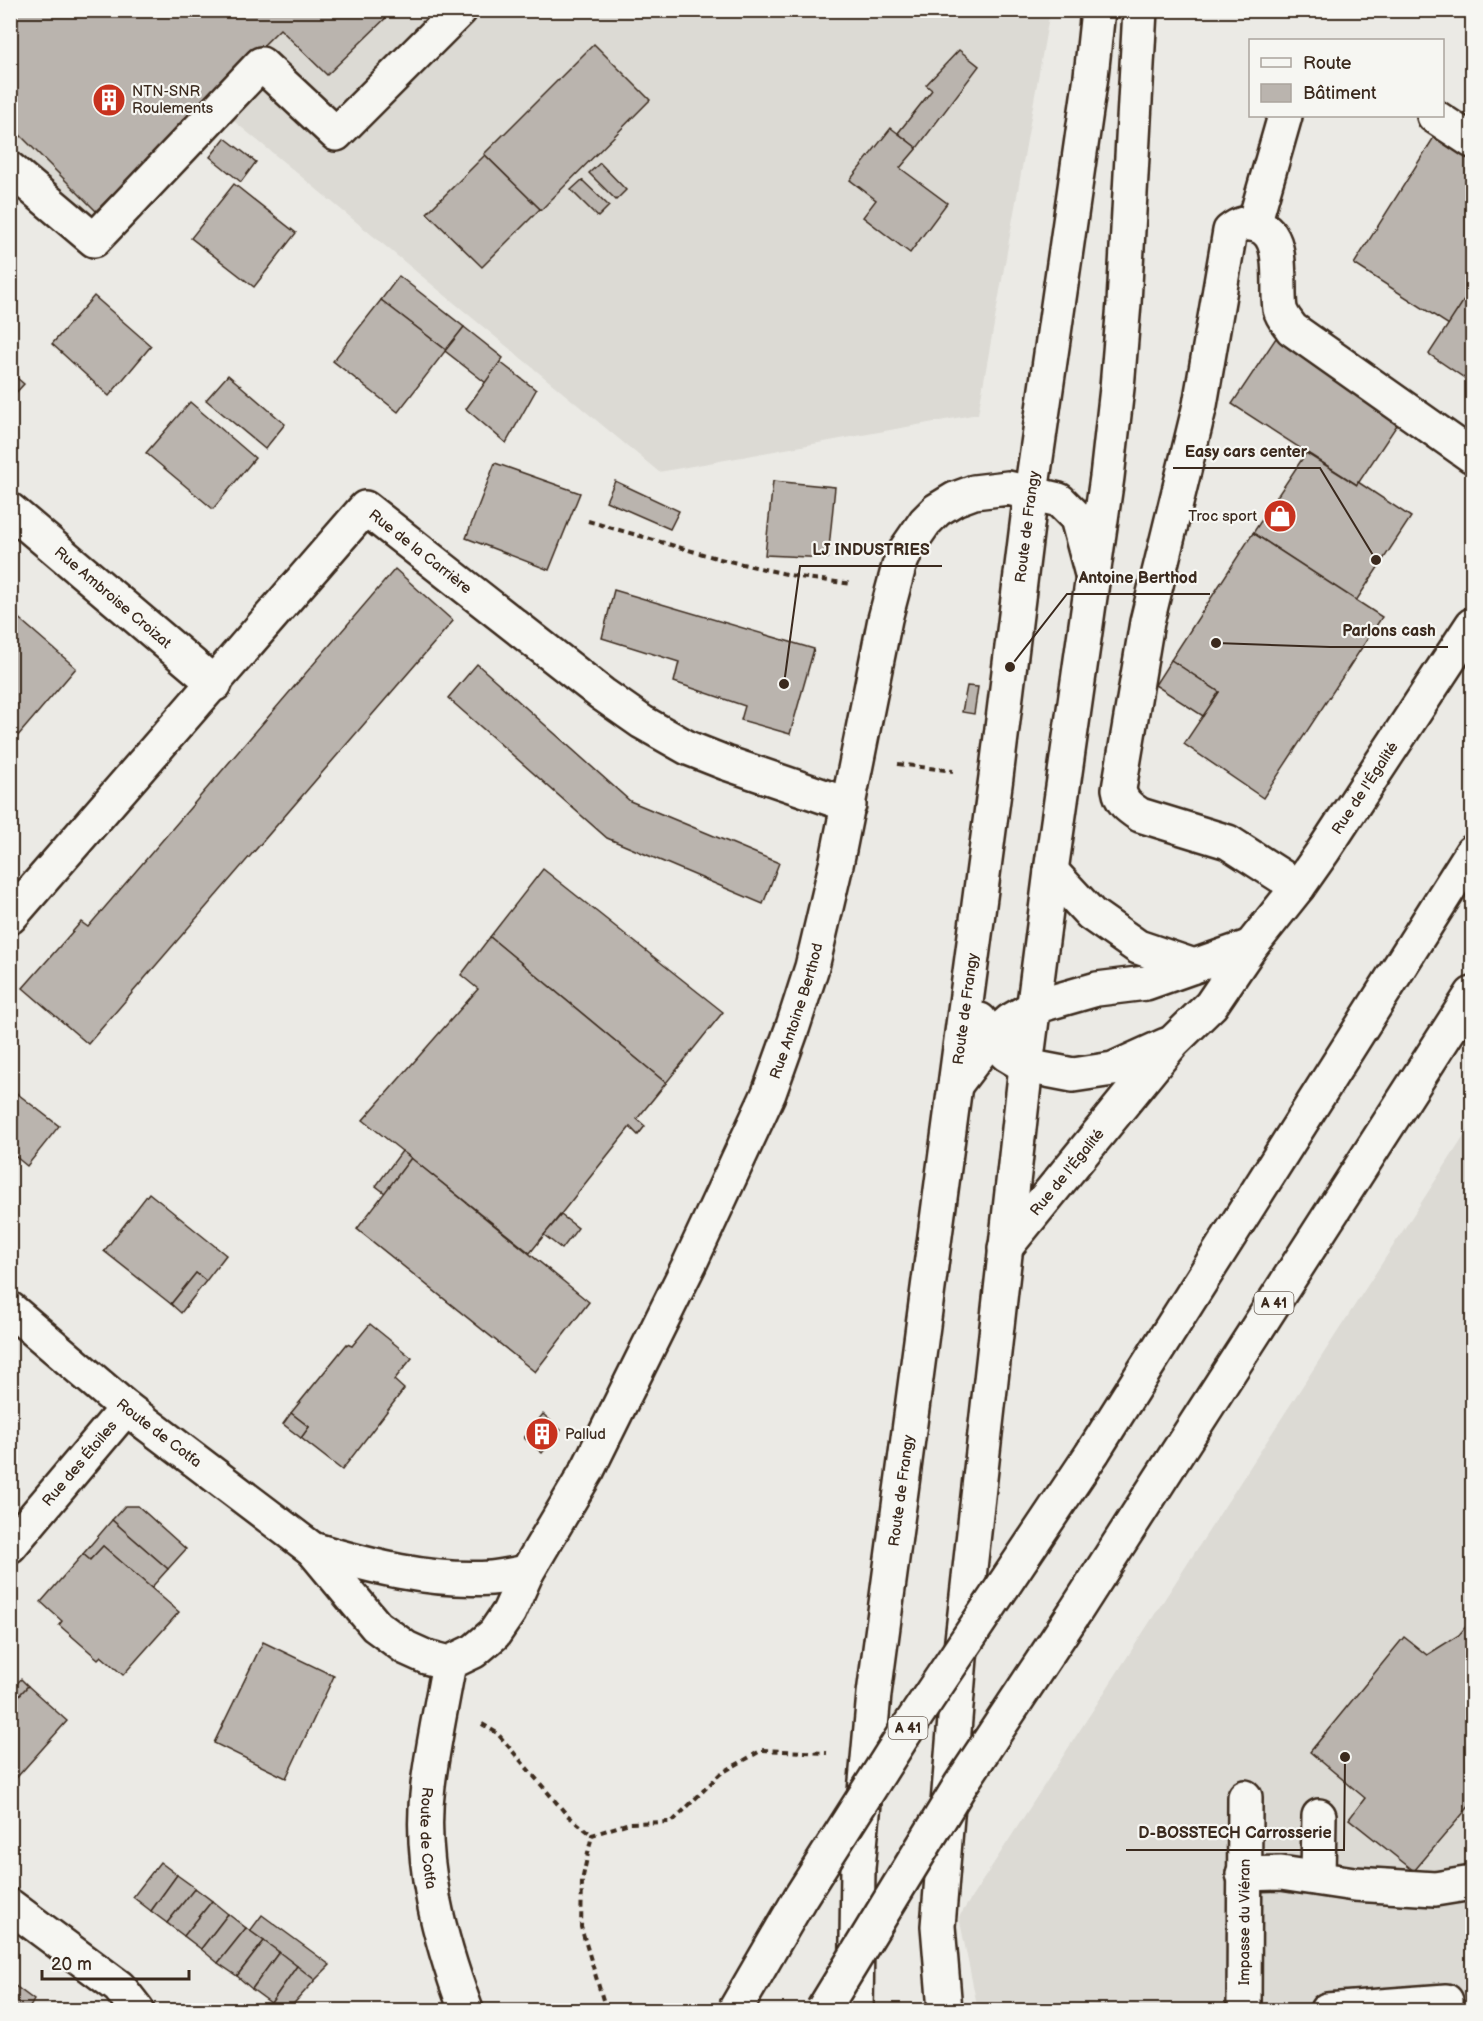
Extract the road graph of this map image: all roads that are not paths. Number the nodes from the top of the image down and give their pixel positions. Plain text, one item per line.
1 (460, 10) edge
2 (1098, 10) edge
3 (1140, 10) edge
4 (1285, 117) edge
5 (1436, 117) edge
6 (1473, 141) edge
7 (10, 169) edge
8 (1254, 225) junction
9 (1473, 456) edge
10 (1031, 493) junction
11 (10, 510) edge
12 (1093, 580) junction
13 (1473, 625) edge
14 (215, 684) junction
15 (849, 805) junction
16 (1473, 852) edge
17 (1051, 871) junction
18 (1298, 887) junction
19 (10, 917) edge
20 (1251, 946) junction
21 (1194, 966) junction
22 (1473, 994) edge
23 (965, 996) junction
24 (1034, 1007) junction
25 (991, 1038) junction
26 (1173, 1042) junction
27 (1026, 1066) junction
28 (956, 1084) junction
29 (1005, 1248) junction
30 (10, 1309) edge
31 (126, 1408) junction
32 (10, 1546) edge
33 (312, 1549) junction
34 (527, 1572) junction
35 (449, 1663) junction
36 (1245, 1797) dead end
37 (1319, 1816) dead end
38 (1243, 1874) junction
39 (1318, 1878) junction
40 (1473, 1883) edge
41 (10, 1906) edge
42 (1446, 2001) dead end
43 (137, 2010) edge
44 (466, 2010) edge
45 (735, 2010) edge
46 (823, 2010) edge
47 (856, 2010) edge
48 (945, 2010) edge
49 (1244, 2010) edge
50 (1328, 2010) edge

1 - 7 main road
2 - 10 main road, Route de Frangy
3 - 12 main road
4 - 8 main road
5 - 6 main road
8 - 9 main road
8 - 18 main road
10 - 12 main road
10 - 15 main road, Rue Antoine Berthod
10 - 23 main road, Route de Frangy
11 - 14 main road, Rue Ambroise Croizat
12 - 17 main road
13 - 18 main road, Rue de l'Égalité
14 - 15 main road, Rue de la Carrière
14 - 19 main road, Rue de la Carrière
15 - 34 main road, Rue Antoine Berthod
16 - 45 main road, A 41, bridge
17 - 21 main road
17 - 24 main road
18 - 20 main road, Rue de l'Égalité
20 - 21 main road
20 - 26 main road, Rue de l'Égalité
21 - 24 main road
22 - 46 main road, A 41, bridge
23 - 25 main road, Rue de l'Égalité
23 - 28 main road, Route de Frangy
24 - 25 main road
24 - 27 main road
25 - 27 main road, Rue de l'Égalité
25 - 28 main road
26 - 27 main road, Rue de l'Égalité
26 - 29 main road, Rue de l'Égalité
27 - 29 main road
28 - 47 main road, Route de Frangy
29 - 48 main road
30 - 31 main road, Route de Cotfa
31 - 32 main road, Rue des Étoiles
31 - 33 main road, Route de Cotfa
33 - 34 main road, Route de Cotfa
33 - 35 main road, Route de Cotfa
34 - 35 main road
35 - 44 main road, Route de Cotfa
36 - 38 main road, Impasse du Viéran
37 - 39 main road
38 - 39 main road
38 - 49 main road, Impasse du Viéran
39 - 40 main road
41 - 43 main road
42 - 50 main road

